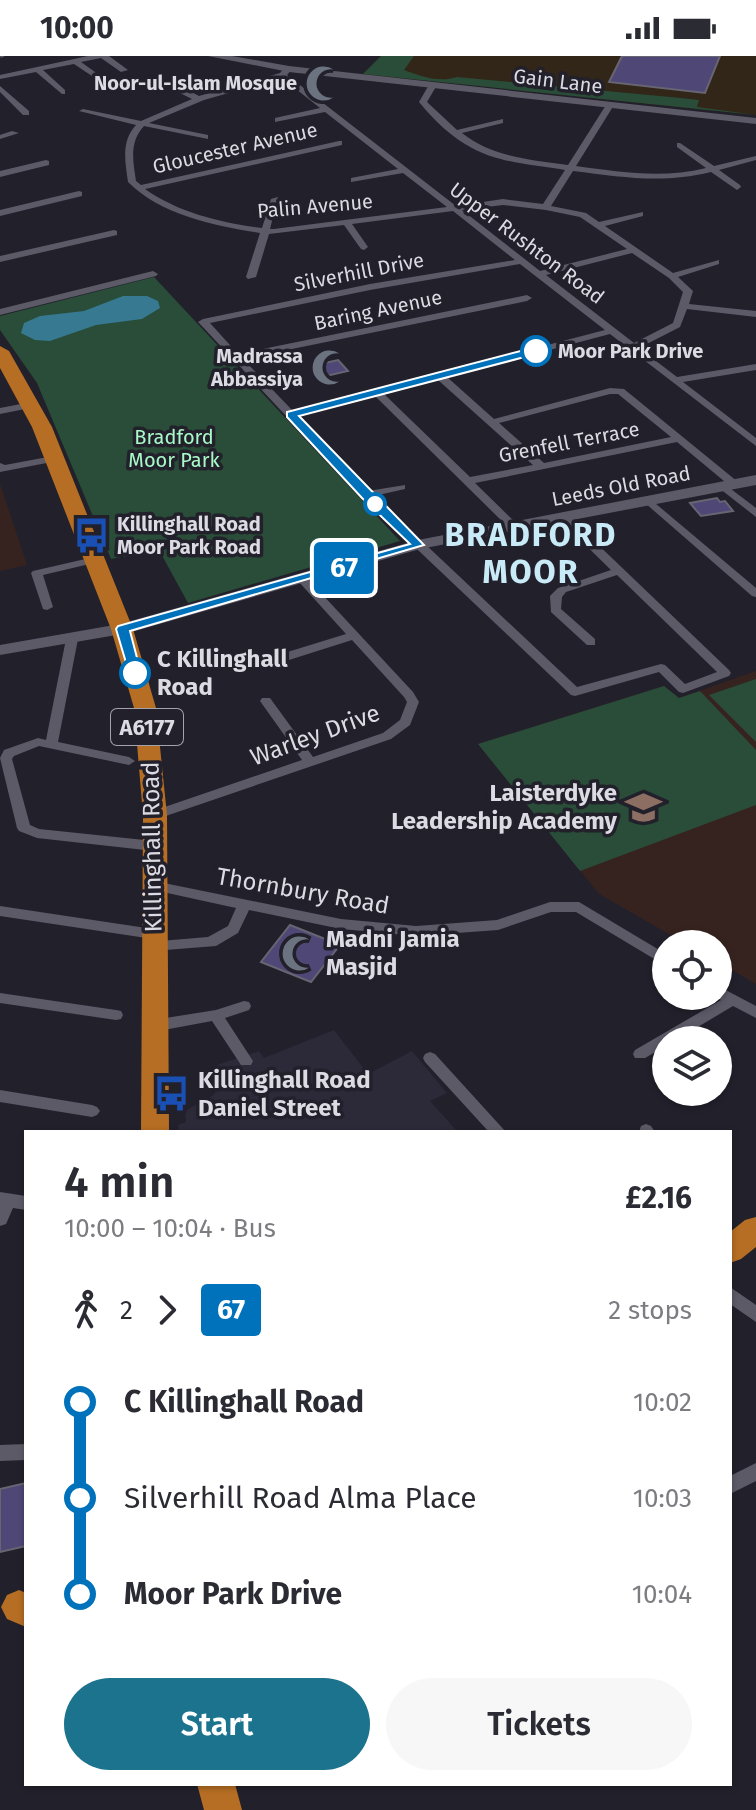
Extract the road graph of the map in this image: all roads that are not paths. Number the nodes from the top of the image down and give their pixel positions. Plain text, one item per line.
1 (102, 56) edge
2 (213, 56) edge
3 (75, 61) junction
4 (37, 69) junction
5 (124, 70) dead end
6 (286, 72) junction
7 (92, 74) dead end
8 (0, 77) edge
9 (433, 85) junction
10 (175, 87) dead end
11 (0, 88) edge
12 (62, 92) dead end
13 (199, 99) junction
14 (610, 105) junction
15 (326, 109) junction
16 (83, 111) dead end
17 (26, 113) dead end
18 (278, 120) dead end
19 (500, 121) dead end
20 (756, 121) edge
21 (143, 123) junction
22 (457, 132) junction
23 (15, 133) dead end
24 (0, 137) edge
25 (205, 137) dead end
26 (339, 143) dead end
27 (680, 145) dead end
28 (756, 158) edge
29 (46, 163) dead end
30 (572, 166) junction
31 (714, 168) junction
32 (403, 170) junction
33 (0, 174) edge
34 (354, 180) dead end
35 (737, 187) dead end
36 (138, 188) junction
37 (79, 194) dead end
38 (275, 199) dead end
39 (546, 207) junction
40 (456, 209) junction
41 (0, 213) edge
42 (640, 214) dead end
43 (347, 223) junction
44 (599, 225) junction
45 (263, 231) junction
46 (114, 233) dead end
47 (364, 247) dead end
48 (633, 250) junction
49 (0, 259) edge
50 (523, 261) junction
51 (716, 262) dead end
52 (153, 274) dead end
53 (360, 274) dead end
54 (539, 274) junction
55 (672, 276) junction
56 (251, 277) dead end
57 (370, 287) junction
58 (527, 298) dead end
59 (685, 306) junction
60 (0, 312) edge
61 (756, 314) edge
62 (612, 331) junction
63 (633, 347) junction
64 (0, 351) edge
65 (236, 357) junction
66 (756, 367) edge
67 (440, 376) junction
68 (674, 380) junction
69 (378, 393) junction
70 (31, 405) junction
71 (0, 411) edge
72 (291, 415) junction
73 (493, 422) junction
74 (678, 439) junction
75 (756, 443) edge
76 (53, 459) junction
77 (0, 466) edge
78 (541, 466) junction
79 (756, 480) edge
80 (468, 481) junction
81 (728, 485) junction
82 (401, 487) dead end
83 (366, 495) junction
84 (649, 501) junction
85 (756, 514) edge
86 (563, 517) junction
87 (514, 527) junction
88 (418, 545) junction
89 (94, 560) junction
90 (619, 571) junction
91 (303, 580) junction
92 (756, 594) edge
93 (47, 607) dead end
94 (122, 629) junction
95 (355, 635) junction
96 (72, 639) junction
97 (591, 642) dead end
98 (0, 650) edge
99 (285, 657) dead end
100 (266, 701) dead end
101 (51, 746) junction
102 (129, 761) dead end
103 (310, 762) junction
104 (155, 815) junction
105 (154, 846) junction
106 (154, 886) junction
107 (245, 903) junction
108 (0, 911) edge
109 (153, 940) junction
110 (652, 952) edge
111 (0, 998) edge
112 (732, 1000) edge
113 (244, 1006) dead end
114 (715, 1010) edge
115 (756, 1013) edge
116 (116, 1015) dead end
117 (216, 1015) junction
118 (153, 1026) junction
119 (640, 1054) dead end
120 (430, 1058) dead end
121 (246, 1061) dead end
122 (0, 1096) edge
123 (92, 1111) dead end
124 (155, 1130) edge
125 (496, 1130) edge
126 (4, 1199) edge
127 (24, 1203) edge
128 (0, 1219) edge
129 (732, 1296) edge
130 (756, 1315) edge
131 (24, 1452) edge
132 (0, 1453) edge
133 (756, 1471) edge
134 (732, 1485) edge
135 (217, 1786) edge
136 (223, 1810) edge

1 - 3 street
1 - 5 street
2 - 6 street, Gain Lane
3 - 4 street
3 - 7 street
4 - 8 street
4 - 12 street
6 - 9 street, Gain Lane
6 - 13 street
6 - 15 street, Upper Rushton Road
9 - 14 street, Gain Lane
9 - 22 street
10 - 13 street
11 - 17 street
13 - 21 street
14 - 20 street, Gain Lane
14 - 30 street
15 - 18 street
15 - 32 street, Upper Rushton Road
16 - 21 street
19 - 22 street
21 - 25 street
21 - 36 street
22 - 30 street
23 - 24 street
26 - 36 street, Gloucester Avenue
27 - 31 street
28 - 31 street
29 - 33 street
30 - 31 street
30 - 39 street
31 - 35 street
32 - 34 street
32 - 40 street, Upper Rushton Road
36 - 45 street, Palin Avenue
37 - 41 street
38 - 45 street
39 - 40 street, Palin Avenue
39 - 44 street, Palin Avenue
40 - 43 street, Palin Avenue
40 - 50 street, Upper Rushton Road
42 - 44 street
43 - 45 street, Palin Avenue
43 - 47 street
44 - 48 street, Palin Avenue
45 - 56 street
46 - 49 street
48 - 54 street
48 - 55 street, Palin Avenue
50 - 54 street, Upper Rushton Road
50 - 57 street, Silverhill Drive
51 - 55 street
52 - 60 street
53 - 57 street
54 - 62 street, Upper Rushton Road
55 - 59 street
57 - 65 street, Silverhill Drive
58 - 65 street, Baring Avenue
59 - 61 street
59 - 63 street
62 - 63 street, Upper Rushton Road
62 - 67 street
63 - 68 street, Upper Rushton Road
64 - 70 highway, Killinghall Road / A6177
65 - 72 street
66 - 68 street
67 - 69 street
67 - 73 street
68 - 75 street, Upper Rushton Road
69 - 72 street
69 - 80 street
70 - 71 street
70 - 76 highway, Killinghall Road / A6177
72 - 83 street
73 - 74 street
73 - 78 street
74 - 78 street, Grenfell Terrace
74 - 81 street
76 - 77 street
76 - 89 highway, Killinghall Road / A6177
78 - 80 street, Grenfell Terrace
79 - 81 street, Leeds Old Road
80 - 87 street
81 - 84 street, Leeds Old Road
81 - 85 street
82 - 83 street
83 - 88 street
84 - 86 street, Leeds Old Road
84 - 92 street
86 - 87 street, Leeds Old Road
86 - 90 street
87 - 88 street, Leeds Old Road
88 - 90 street
88 - 91 street, Leeds Old Road
89 - 93 street
89 - 94 highway, Killinghall Road / A6177
90 - 97 street
91 - 94 street, Leeds Old Road
91 - 95 street, Warley Drive
94 - 96 street, Leeds Old Road
94 - 104 highway, Killinghall Road / A6177
95 - 99 street
95 - 103 street, Warley Drive
96 - 98 street, Leeds Old Road
96 - 101 street
100 - 103 street
101 - 102 street
101 - 105 street
103 - 104 street, Warley Drive
104 - 105 highway, Killinghall Road / A6177
105 - 106 highway, Killinghall Road / A6177
106 - 107 street, Thornbury Road
106 - 109 highway, Killinghall Road / A6177
107 - 109 street
107 - 110 street, Thornbury Road
108 - 109 street
109 - 118 highway, Killinghall Road / A6177
111 - 116 street
112 - 115 street
113 - 117 street
114 - 119 street
117 - 118 street
117 - 121 street
118 - 124 highway, Killinghall Road / A6177
120 - 125 street
122 - 123 street
126 - 127 street
126 - 128 street
129 - 130 street
131 - 132 street
133 - 134 street
135 - 136 highway

